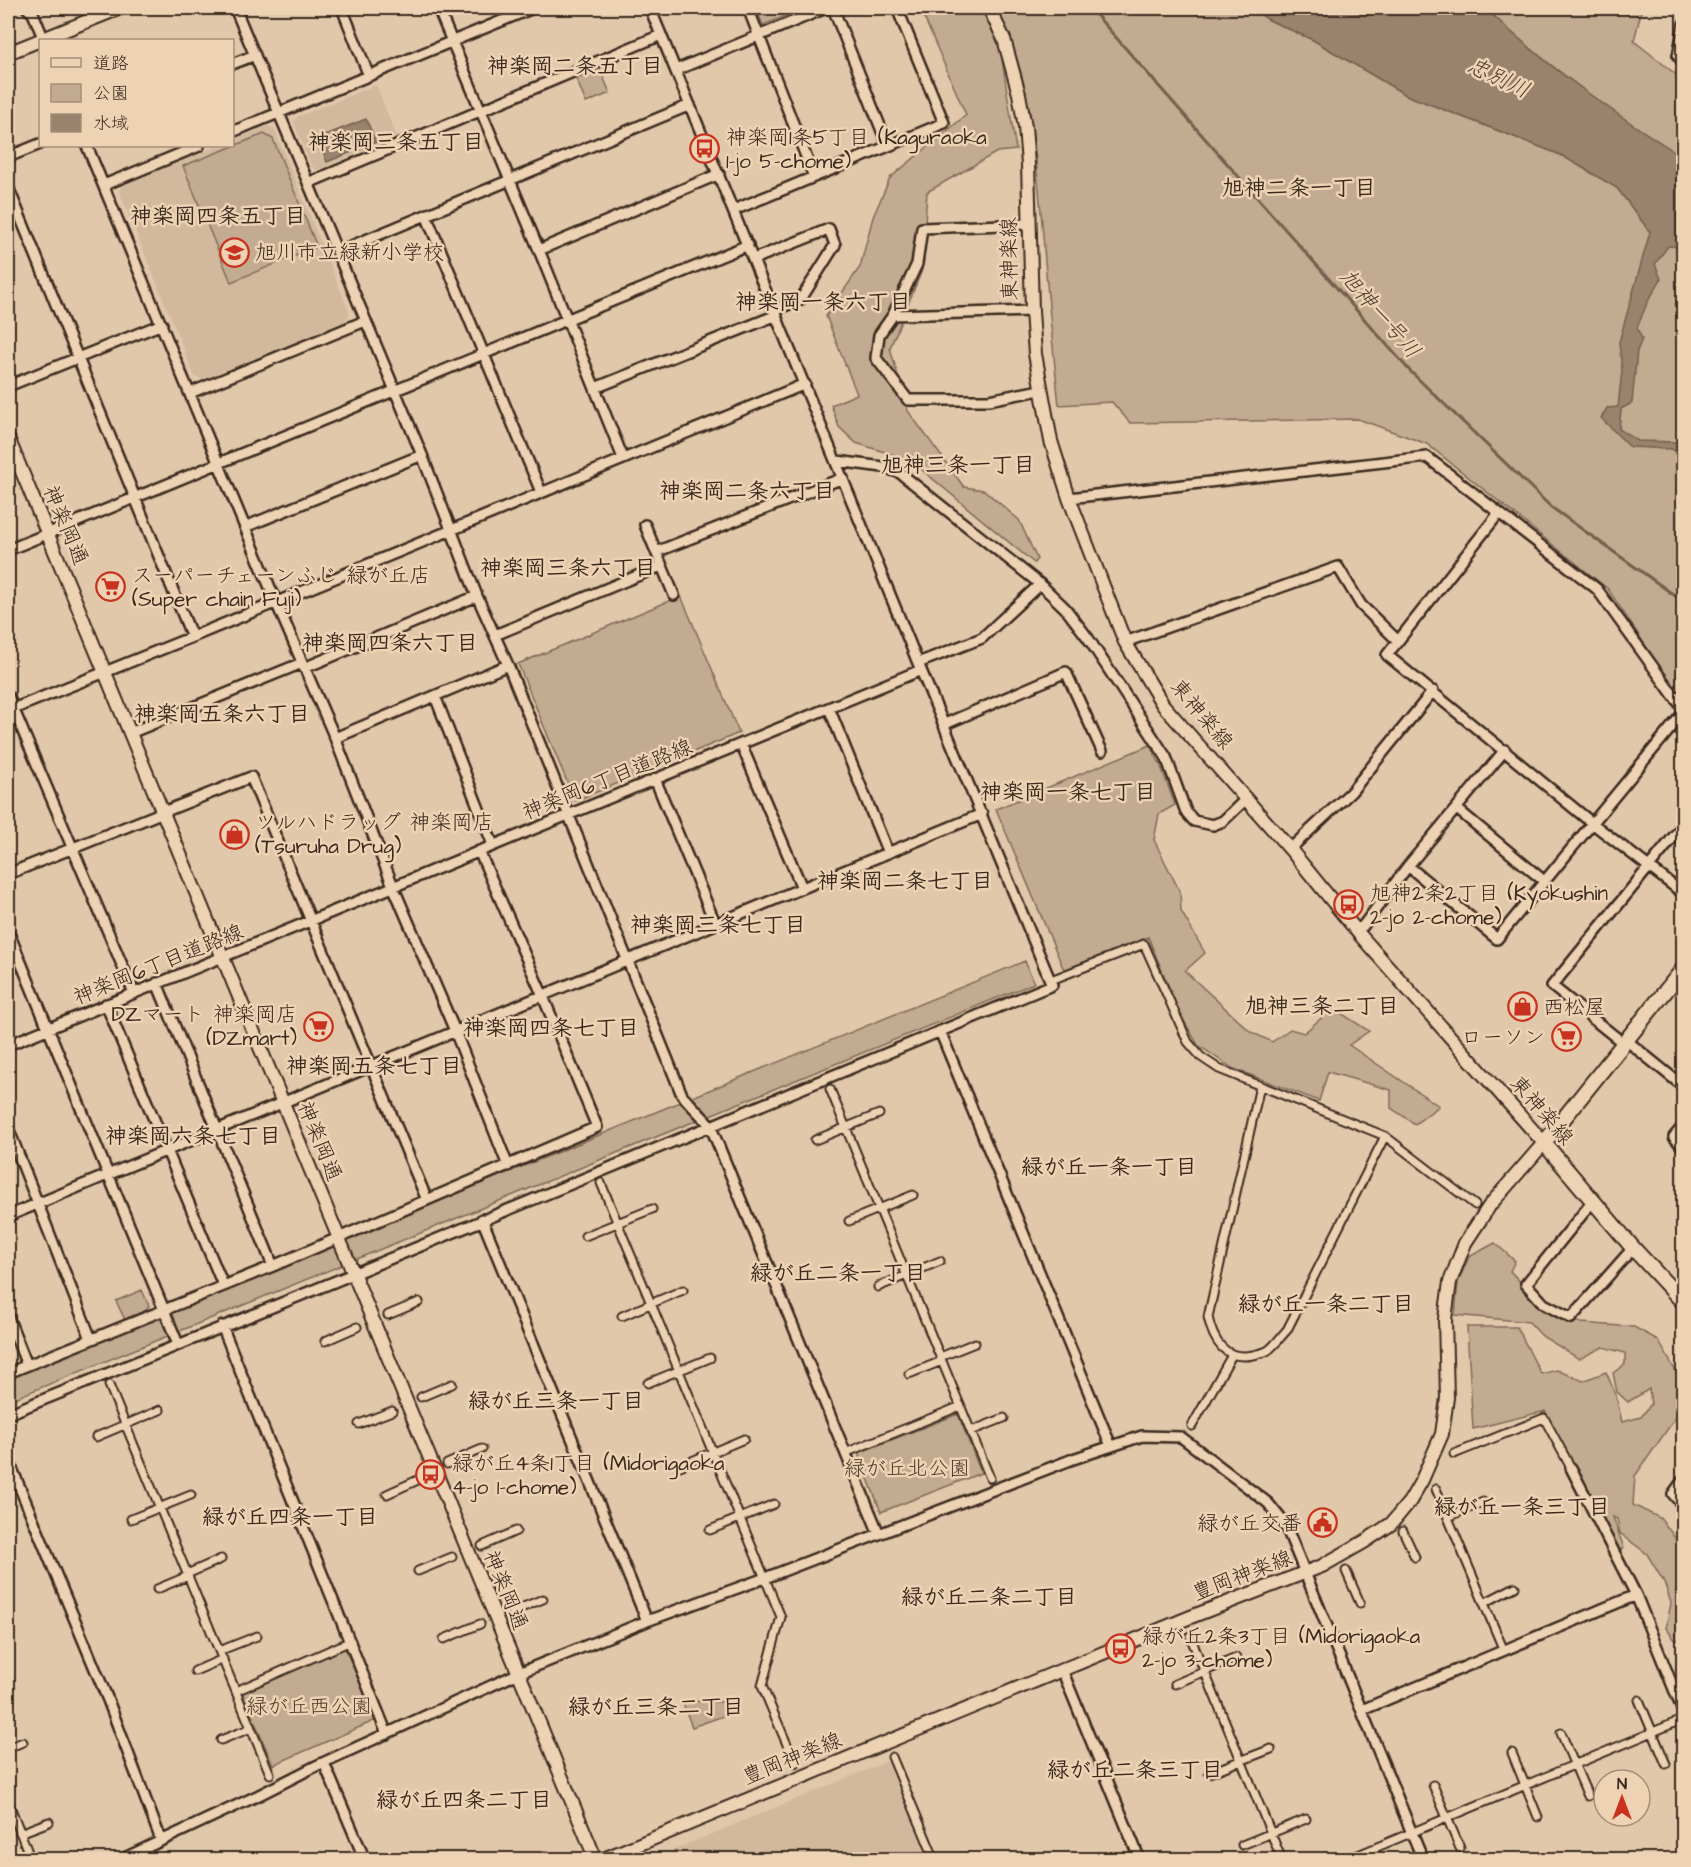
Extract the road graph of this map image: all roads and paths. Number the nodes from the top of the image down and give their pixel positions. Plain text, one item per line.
1 (27, 8) edge
2 (120, 8) edge
3 (235, 8) edge
4 (342, 8) edge
5 (438, 8) edge
6 (533, 8) edge
7 (650, 8) edge
8 (748, 8) edge
9 (826, 8) edge
10 (833, 8) edge
11 (897, 8) edge
12 (989, 8) edge
13 (1683, 24) edge
14 (662, 35) junction
15 (759, 36) junction
16 (44, 39) edge
17 (46, 39) edge
18 (452, 41) junction
19 (39, 42) edge
20 (8, 54) edge
21 (255, 55) junction
22 (234, 63) edge
23 (1683, 63) edge
24 (676, 70) junction
25 (369, 76) junction
26 (690, 105) junction
27 (480, 111) junction
28 (279, 112) junction
29 (234, 131) edge
30 (39, 144) edge
31 (888, 146) junction
32 (87, 147) edge
33 (197, 147) edge
34 (8, 157) edge
35 (719, 174) junction
36 (814, 177) junction
37 (509, 181) junction
38 (308, 183) junction
39 (104, 185) junction
40 (8, 187) edge
41 (734, 210) junction
42 (426, 215) junction
43 (1030, 224) junction
44 (748, 244) junction
45 (539, 250) junction
46 (337, 252) junction
47 (754, 259) junction
48 (1032, 311) junction
49 (776, 312) junction
50 (893, 315) junction
51 (566, 319) junction
52 (365, 321) junction
53 (162, 324) junction
54 (483, 354) junction
55 (78, 358) junction
56 (805, 384) junction
57 (8, 386) edge
58 (595, 388) junction
59 (1040, 390) junction
60 (394, 391) junction
61 (190, 393) junction
62 (8, 438) edge
63 (422, 455) junction
64 (623, 458) junction
65 (837, 461) junction
66 (219, 464) junction
67 (843, 478) junction
68 (541, 492) junction
69 (134, 496) junction
70 (1069, 498) junction
71 (1499, 513) junction
72 (645, 525) dead end
73 (245, 527) junction
74 (451, 530) junction
75 (48, 533) junction
76 (8, 550) edge
77 (656, 552) junction
78 (662, 566) junction
79 (1040, 584) junction
80 (674, 595) dead end
81 (477, 596) junction
82 (276, 602) junction
83 (495, 635) junction
84 (192, 637) junction
85 (1398, 641) junction
86 (1125, 642) junction
87 (508, 665) junction
88 (303, 666) junction
89 (920, 667) junction
90 (105, 671) junction
91 (1433, 691) junction
92 (8, 696) edge
93 (435, 696) junction
94 (829, 708) junction
95 (10, 710) edge
96 (1683, 711) edge
97 (945, 724) junction
98 (130, 733) junction
99 (335, 738) junction
100 (741, 744) junction
101 (1505, 750) junction
102 (1102, 751) dead end
103 (655, 779) junction
104 (1246, 799) junction
105 (1456, 809) junction
106 (163, 812) junction
107 (982, 814) junction
108 (568, 815) junction
109 (1592, 823) junction
110 (1683, 824) edge
111 (493, 845) junction
112 (71, 848) junction
113 (1290, 849) junction
114 (479, 851) junction
115 (888, 853) junction
116 (1408, 866) junction
117 (1650, 866) junction
118 (8, 874) edge
119 (1544, 881) junction
120 (393, 886) junction
121 (802, 888) junction
122 (1683, 894) edge
123 (311, 920) junction
124 (715, 923) junction
125 (1356, 930) junction
126 (8, 932) edge
127 (222, 956) junction
128 (628, 959) junction
129 (1683, 968) edge
130 (1051, 980) junction
131 (157, 983) junction
132 (134, 993) junction
133 (542, 994) junction
134 (105, 1004) junction
135 (48, 1028) junction
136 (455, 1031) junction
137 (940, 1031) junction
138 (1624, 1042) junction
139 (8, 1045) edge
140 (372, 1065) junction
141 (1260, 1086) junction
142 (1683, 1087) edge
143 (830, 1089) dead end
144 (283, 1102) junction
145 (879, 1114) dead end
146 (710, 1125) junction
147 (1683, 1125) edge
148 (846, 1127) junction
149 (8, 1128) edge
150 (218, 1129) junction
151 (1385, 1136) junction
152 (815, 1140) dead end
153 (1544, 1143) junction
154 (1683, 1148) edge
155 (166, 1150) junction
156 (508, 1166) junction
157 (108, 1174) junction
158 (601, 1184) dead end
159 (913, 1195) dead end
160 (427, 1200) junction
161 (1593, 1201) junction
162 (38, 1203) junction
163 (1475, 1205) dead end
164 (652, 1209) dead end
165 (880, 1209) junction
166 (8, 1216) edge
167 (482, 1219) junction
168 (849, 1221) dead end
169 (618, 1222) junction
170 (585, 1236) dead end
171 (338, 1237) junction
172 (1633, 1248) junction
173 (940, 1261) dead end
174 (273, 1266) junction
175 (353, 1273) junction
176 (907, 1275) junction
177 (223, 1285) junction
178 (878, 1287) dead end
179 (683, 1290) dead end
180 (419, 1302) dead end
181 (1683, 1303) edge
182 (651, 1304) junction
183 (164, 1310) junction
184 (388, 1315) dead end
185 (622, 1316) dead end
186 (8, 1317) edge
187 (222, 1326) junction
188 (357, 1327) dead end
189 (91, 1339) junction
190 (325, 1341) dead end
191 (975, 1343) dead end
192 (178, 1344) junction
193 (1232, 1355) junction
194 (710, 1358) dead end
195 (941, 1359) junction
196 (27, 1365) junction
197 (679, 1370) junction
198 (8, 1373) edge
199 (909, 1374) dead end
200 (648, 1383) dead end
201 (109, 1384) dead end
202 (452, 1384) dead end
203 (421, 1397) dead end
204 (961, 1406) junction
205 (160, 1410) dead end
206 (392, 1411) dead end
207 (8, 1414) edge
208 (1004, 1418) dead end
209 (126, 1424) junction
210 (359, 1424) dead end
211 (1192, 1426) dead end
212 (971, 1431) junction
213 (96, 1437) dead end
214 (744, 1439) dead end
215 (1111, 1446) junction
216 (482, 1449) dead end
217 (713, 1452) junction
218 (845, 1453) junction
219 (1454, 1454) dead end
220 (8, 1459) edge
221 (447, 1464) dead end
222 (680, 1466) dead end
223 (1572, 1468) joint
224 (990, 1478) dead end
225 (420, 1479) dead end
226 (1683, 1479) edge
227 (1436, 1489) dead end
228 (387, 1494) dead end
229 (191, 1495) dead end
230 (1483, 1502) dead end
231 (774, 1504) dead end
232 (1683, 1507) edge
233 (160, 1508) junction
234 (1448, 1517) junction
235 (740, 1518) junction
236 (131, 1519) dead end
237 (710, 1530) dead end
238 (516, 1531) dead end
239 (1403, 1531) dead end
240 (879, 1534) junction
241 (482, 1546) dead end
242 (452, 1557) dead end
243 (1415, 1557) dead end
244 (222, 1559) dead end
245 (418, 1571) dead end
246 (1346, 1571) dead end
247 (1305, 1572) junction
248 (188, 1575) junction
249 (765, 1578) junction
250 (1515, 1587) dead end
251 (156, 1589) dead end
252 (1636, 1595) junction
253 (543, 1599) dead end
254 (1484, 1603) junction
255 (1360, 1604) dead end
256 (511, 1612) dead end
257 (647, 1622) junction
258 (480, 1624) dead end
259 (257, 1636) dead end
260 (1190, 1636) dead end
261 (444, 1639) dead end
262 (351, 1641) junction
263 (219, 1651) junction
264 (1504, 1651) junction
265 (1236, 1658) dead end
266 (223, 1659) junction
267 (1062, 1670) junction
268 (195, 1671) dead end
269 (1205, 1671) junction
270 (519, 1673) junction
271 (1174, 1684) dead end
272 (236, 1691) junction
273 (1639, 1700) dead end
274 (1362, 1710) junction
275 (1683, 1714) edge
276 (1683, 1719) edge
277 (251, 1728) junction
278 (1653, 1732) junction
279 (1561, 1733) dead end
280 (387, 1734) junction
281 (220, 1740) dead end
282 (23, 1742) dead end
283 (8, 1748) edge
284 (1271, 1749) dead end
285 (1512, 1753) dead end
286 (892, 1757) dead end
287 (1241, 1761) junction
288 (795, 1762) dead end
289 (324, 1763) junction
290 (1666, 1764) dead end
291 (1575, 1765) junction
292 (1209, 1773) dead end
293 (270, 1774) dead end
294 (1433, 1785) dead end
295 (1525, 1785) junction
296 (1588, 1797) dead end
297 (8, 1801) edge
298 (1538, 1816) dead end
299 (1447, 1818) junction
300 (1306, 1819) dead end
301 (49, 1822) dead end
302 (20, 1833) junction
303 (1412, 1833) junction
304 (1271, 1834) junction
305 (161, 1840) junction
306 (1242, 1845) dead end
307 (1460, 1848) dead end
308 (1683, 1856) edge
309 (31, 1860) edge
310 (120, 1860) edge
311 (365, 1860) edge
312 (596, 1860) edge
313 (601, 1860) edge
314 (934, 1860) edge
315 (1140, 1860) edge
316 (1282, 1860) edge
317 (1346, 1860) edge
318 (1423, 1860) edge
319 (1676, 1860) edge

1 - 16 street
2 - 17 street
3 - 21 street
4 - 25 street
5 - 18 street
6 - 18 street
7 - 14 street
8 - 15 street
9 - 15 street
10 - 31 street
11 - 31 street
12 - 43 street, 東神楽線
13 - 23 street
14 - 24 street
14 - 27 street
15 - 24 street
15 - 36 street
18 - 25 street
18 - 27 street
19 - 20 street
21 - 22 street
21 - 28 street
24 - 26 street
25 - 28 street
26 - 35 street
26 - 37 street
27 - 37 street
27 - 38 street
28 - 29 street
28 - 38 street
30 - 34 street
31 - 36 street
32 - 39 street
33 - 39 street
35 - 41 street
35 - 45 street
36 - 41 street
37 - 42 street
37 - 45 street
38 - 46 street
39 - 53 street
40 - 55 street
41 - 44 street
42 - 46 street
42 - 54 street
43 - 48 street, 東神楽線
43 - 50 street
44 - 47 street
44 - 51 street
45 - 51 street
46 - 52 street
47 - 49 street
47 - 49 street
48 - 50 street
48 - 59 street, 東神楽線
49 - 56 street
49 - 58 street
50 - 59 street
51 - 54 street
51 - 58 street
52 - 60 street
52 - 61 street
53 - 55 street
53 - 61 street
54 - 60 street
54 - 68 street
55 - 57 street
55 - 69 street
56 - 64 street
56 - 65 street
58 - 64 street
59 - 70 street, 東神楽線
60 - 63 street
60 - 66 street
61 - 66 street
62 - 75 street, 神楽岡通
63 - 73 street
63 - 74 street
64 - 68 street
65 - 67 street
65 - 79 street
66 - 69 street
66 - 73 street
67 - 77 street
67 - 89 street
68 - 74 street
69 - 75 street
69 - 84 street
70 - 71 street
70 - 86 street, 東神楽線
71 - 85 street
71 - 96 street
72 - 77 street
73 - 82 street
74 - 81 street
74 - 82 street
75 - 76 street
75 - 90 street, 神楽岡通
77 - 78 street
78 - 80 street
78 - 83 street
79 - 89 street, 神楽岡6丁目道路線
79 - 104 street
81 - 83 street
81 - 88 street
82 - 84 street
82 - 88 street
83 - 87 street
84 - 90 street
85 - 86 street
85 - 91 street
86 - 104 street, 東神楽線
87 - 93 street
87 - 108 street
88 - 98 street
88 - 99 street
89 - 94 street, 神楽岡6丁目道路線
89 - 97 street
90 - 95 street
90 - 98 street, 神楽岡通
91 - 101 street
91 - 113 street
92 - 95 street
93 - 99 street
93 - 111 street
94 - 100 street, 神楽岡6丁目道路線
94 - 115 street
95 - 112 street
96 - 109 street
97 - 102 street
97 - 107 street
98 - 106 street, 神楽岡通
99 - 120 street
100 - 103 street, 神楽岡6丁目道路線
100 - 121 street
101 - 105 street
101 - 109 street
103 - 108 street, 神楽岡6丁目道路線
103 - 124 street
104 - 113 street, 東神楽線
105 - 116 street
105 - 119 street
106 - 112 street
106 - 123 street
106 - 127 street, 神楽岡通
107 - 115 street
107 - 130 street
108 - 111 street, 神楽岡6丁目道路線
108 - 128 street
109 - 117 street
109 - 119 street
110 - 117 street
111 - 114 street, 神楽岡6丁目道路線
112 - 118 street
112 - 132 street
113 - 125 street, 東神楽線
114 - 120 street, 神楽岡6丁目道路線
114 - 133 street
115 - 121 street
116 - 119 street
116 - 125 street
117 - 122 street
117 - 138 street
120 - 123 street, 神楽岡6丁目道路線
120 - 136 street
121 - 124 street
123 - 127 street, 神楽岡6丁目道路線
123 - 140 street
124 - 128 street
125 - 153 street, 東神楽線
126 - 135 street
127 - 131 street, 神楽岡6丁目道路線
127 - 144 street, 神楽岡通
128 - 133 street
128 - 146 street
129 - 138 main road, 豊岡神楽線
130 - 137 street
130 - 141 street
131 - 132 street, 神楽岡6丁目道路線
131 - 150 street
132 - 134 street, 神楽岡6丁目道路線
133 - 136 street
133 - 156 street
134 - 135 street, 神楽岡6丁目道路線
134 - 155 street
135 - 139 street, 神楽岡6丁目道路線
135 - 157 street
136 - 140 street
136 - 156 street
137 - 146 street
137 - 215 street
138 - 142 street
138 - 153 main road, 豊岡神楽線
140 - 144 street
140 - 160 street
141 - 151 street
141 - 193 street
143 - 148 street
144 - 150 street
144 - 171 street, 神楽岡通
145 - 148 street
146 - 167 street
146 - 218 street
147 - 154 street
148 - 152 street
148 - 165 street
149 - 162 street
150 - 155 street
150 - 174 street
151 - 163 street
151 - 193 street
153 - 161 main road, 東神楽線
153 - 247 street, 豊岡神楽線
155 - 157 street
155 - 177 street
156 - 160 street
157 - 162 street
157 - 183 street
158 - 169 street
159 - 165 street
160 - 171 street
161 - 172 main road, 東神楽線
161 - 172 street
162 - 166 street
162 - 189 street
164 - 169 street
165 - 168 street
165 - 176 street
167 - 175 street
167 - 257 street
169 - 170 street
169 - 182 street
171 - 174 street
171 - 175 street, 神楽岡通
172 - 181 main road, 東神楽線
173 - 176 street
174 - 177 street
175 - 187 street
175 - 270 street, 神楽岡通
176 - 178 street
176 - 195 street
177 - 183 street
179 - 182 street
180 - 184 street
182 - 185 street
182 - 197 street
183 - 189 street
183 - 192 street
186 - 196 street
187 - 192 street
187 - 262 street
188 - 190 street
189 - 196 street
191 - 195 street
192 - 207 street
193 - 211 street
194 - 197 street
195 - 199 street
195 - 204 street
196 - 198 street
197 - 200 street
197 - 217 street
201 - 209 street
202 - 203 street
204 - 212 street
204 - 218 street
205 - 209 street
206 - 210 street
208 - 212 street
209 - 213 street
209 - 233 street
212 - 224 street
214 - 217 street
215 - 240 street
215 - 247 street
216 - 221 street
217 - 222 street
217 - 235 street
218 - 240 street
219 - 223 street
220 - 305 street
223 - 252 street
225 - 228 street
226 - 232 street
227 - 234 street
229 - 233 street
230 - 234 street
231 - 235 street
233 - 236 street
233 - 248 street
234 - 254 street
235 - 237 street
235 - 249 street
238 - 241 street
239 - 243 street
240 - 249 street
242 - 245 street
244 - 248 street
246 - 255 street
247 - 267 street, 豊岡神楽線
247 - 274 street
248 - 251 street
248 - 263 street
249 - 257 street
249 - 288 street
250 - 254 street
252 - 264 street
252 - 275 street
253 - 256 street
254 - 264 street
257 - 270 street
258 - 261 street
259 - 263 street
260 - 269 street
262 - 272 street
262 - 280 street
263 - 266 street
264 - 274 street
265 - 269 street
266 - 268 street
266 - 272 street
267 - 313 street, 豊岡神楽線
267 - 315 street
269 - 271 street
269 - 287 street
270 - 280 street
270 - 312 street, 神楽岡通
272 - 277 street
273 - 278 street
274 - 303 street
276 - 278 street
277 - 281 street
277 - 293 street
278 - 290 street
278 - 291 street
279 - 291 street
280 - 289 street
282 - 283 street
284 - 287 street
285 - 295 street
286 - 314 street
287 - 292 street
287 - 304 street
289 - 305 street
289 - 311 street
291 - 295 street
291 - 296 street
294 - 299 street
295 - 298 street
295 - 299 street
297 - 302 street
299 - 303 street
299 - 307 street
300 - 304 street
301 - 302 street
302 - 309 street
303 - 317 street
303 - 318 street
304 - 306 street
304 - 316 street
305 - 310 street
308 - 319 street

